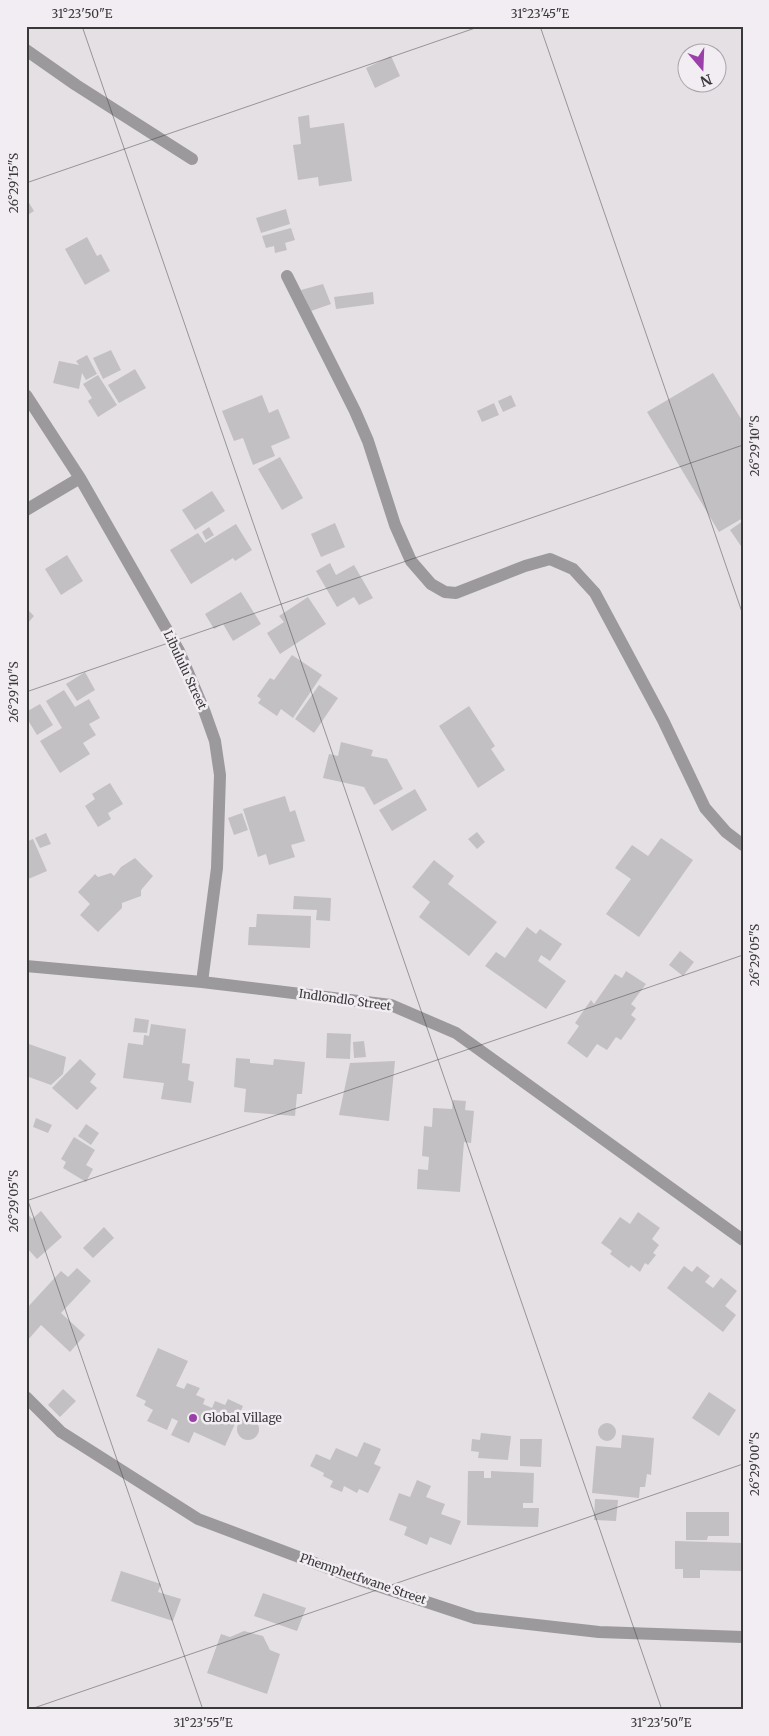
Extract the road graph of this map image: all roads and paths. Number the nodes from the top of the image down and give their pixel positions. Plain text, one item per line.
1 (26, 50) edge
2 (192, 160) dead end
3 (286, 276) dead end
4 (26, 395) edge
5 (80, 478) junction
6 (26, 510) edge
7 (743, 845) edge
8 (26, 966) edge
9 (202, 982) junction
10 (743, 1240) edge
11 (26, 1397) edge
12 (743, 1637) edge

1 - 2 street
3 - 7 street
4 - 5 street, Libululu Street
5 - 6 street
5 - 9 street, Libululu Street
8 - 9 street, Indlondlo Street
9 - 10 street, Indlondlo Street
11 - 12 street, Phemphetfwane Street

